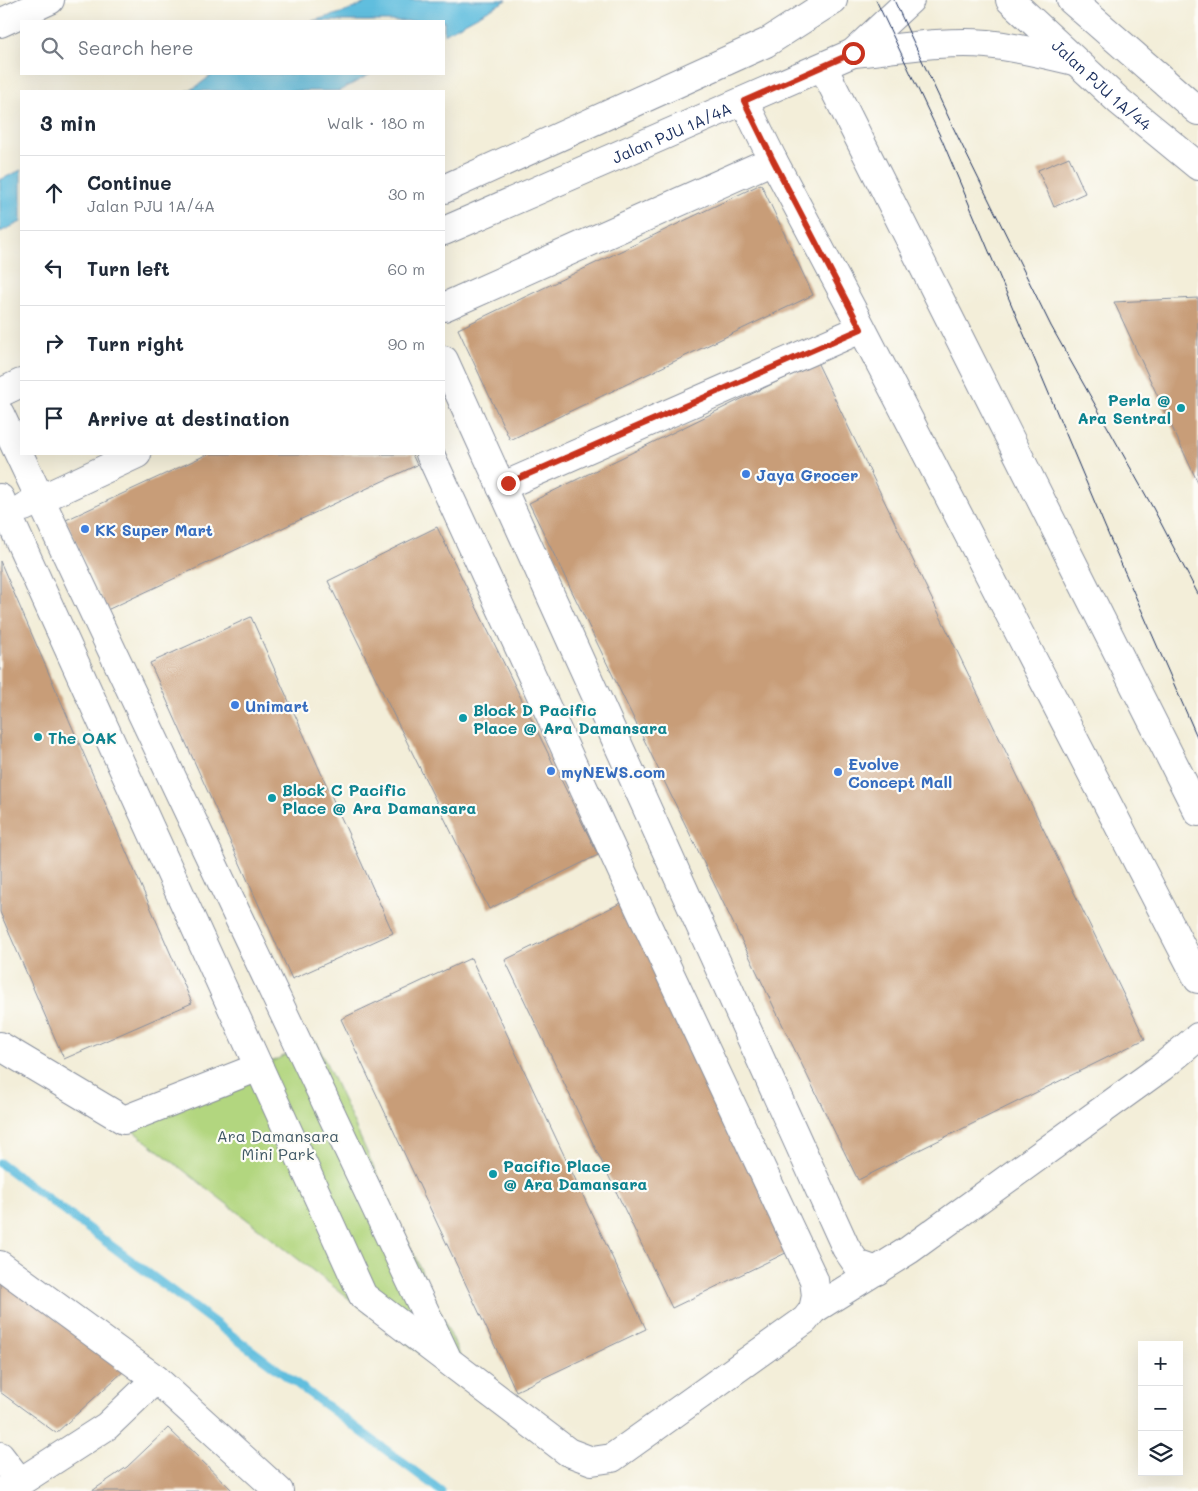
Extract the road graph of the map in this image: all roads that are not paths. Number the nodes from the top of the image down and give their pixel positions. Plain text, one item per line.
1 (50, 0) edge
2 (833, 0) edge
3 (910, 0) edge
4 (1010, 0) edge
5 (1071, 0) edge
6 (0, 23) edge
7 (853, 53) junction
8 (1075, 61) junction
9 (823, 67) junction
10 (744, 101) junction
11 (1198, 111) edge
12 (773, 160) junction
13 (1198, 166) edge
14 (445, 189) edge
15 (445, 231) edge
16 (445, 307) edge
17 (861, 329) junction
18 (445, 362) edge
19 (20, 383) edge
20 (0, 393) edge
21 (8, 430) edge
22 (135, 455) edge
23 (430, 455) edge
24 (501, 487) junction
25 (40, 500) junction
26 (2, 510) edge
27 (1198, 812) edge
28 (1198, 979) edge
29 (1198, 1037) edge
30 (0, 1046) edge
31 (259, 1067) junction
32 (0, 1265) edge
33 (877, 1271) junction
34 (813, 1310) junction
35 (448, 1360) junction
36 (156, 1379) junction
37 (0, 1456) edge
38 (11, 1486) edge
39 (276, 1490) edge

1 - 6 street
2 - 14 street
3 - 7 street, Jalan PJU 1A/4A
4 - 8 street, Jalan PJU 1A/44
5 - 11 street
7 - 8 street
7 - 9 street, Jalan PJU 1A/4A
8 - 13 street, Jalan PJU 1A/44
9 - 10 street, Jalan PJU 1A/4A
9 - 27 street
10 - 12 street
10 - 15 street, Jalan PJU 1A/4A
12 - 16 street
12 - 17 street
17 - 24 street
17 - 28 street
18 - 24 street
19 - 20 street
21 - 25 street
22 - 25 street
23 - 34 street
24 - 33 street
25 - 26 street
25 - 35 street
26 - 31 street
29 - 33 street
30 - 31 street
31 - 35 street
32 - 36 street
33 - 34 street
34 - 35 street
36 - 38 street
36 - 39 street
37 - 38 street

